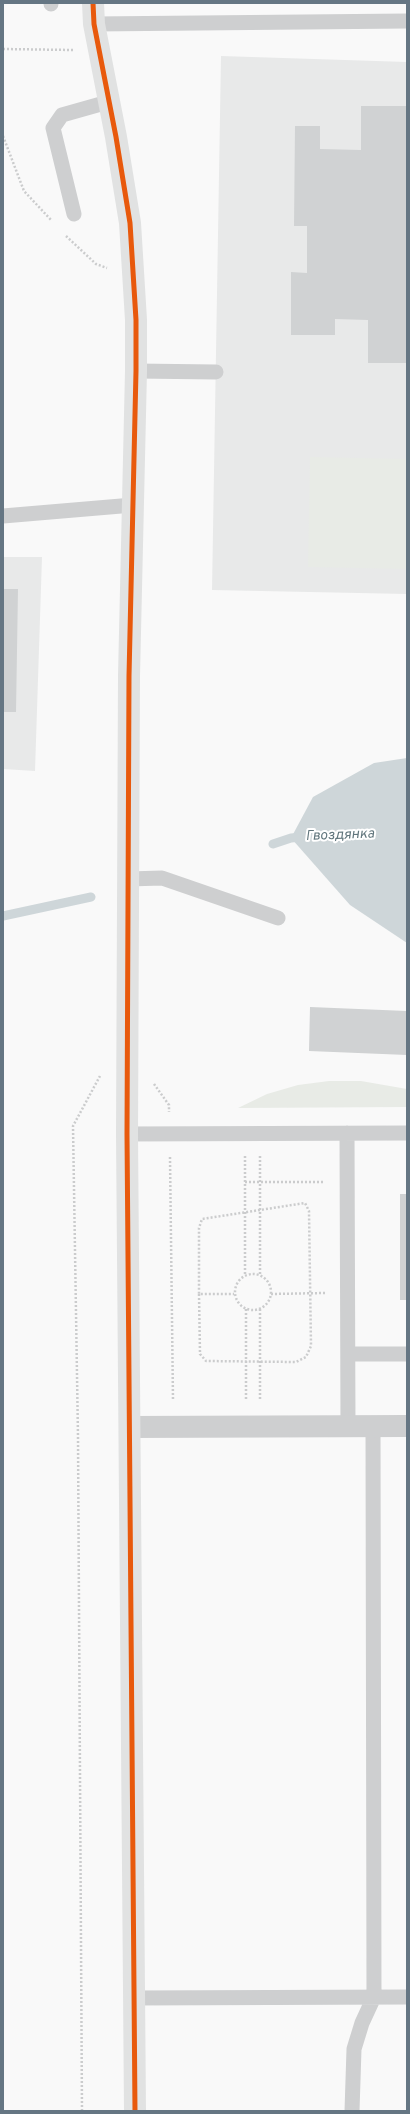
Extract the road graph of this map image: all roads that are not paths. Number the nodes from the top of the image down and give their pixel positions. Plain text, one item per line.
1 (94, 13) edge
2 (407, 21) edge
3 (108, 102) junction
4 (74, 214) dead end
5 (136, 371) junction
6 (216, 372) dead end
7 (133, 505) junction
8 (3, 516) edge
9 (128, 879) junction
10 (278, 918) dead end
11 (347, 1133) junction
12 (407, 1133) edge
13 (127, 1134) junction
14 (348, 1354) junction
15 (407, 1354) edge
16 (373, 1426) junction
17 (407, 1426) edge
18 (130, 1427) junction
19 (348, 1427) junction
20 (374, 1997) junction
21 (407, 1997) edge
22 (134, 1998) junction
23 (135, 2111) edge
24 (352, 2111) edge

1 - 2 lane
1 - 3 street
3 - 4 lane
3 - 5 street
5 - 6 lane
5 - 7 street
7 - 8 lane
7 - 9 street
9 - 10 lane
9 - 13 street
11 - 12 lane
11 - 13 lane
11 - 14 lane
13 - 18 street
14 - 15 lane
14 - 19 lane
16 - 17 street
16 - 19 street
16 - 20 lane
18 - 19 street
18 - 22 street
20 - 21 lane
20 - 22 lane
20 - 24 lane
22 - 23 street

